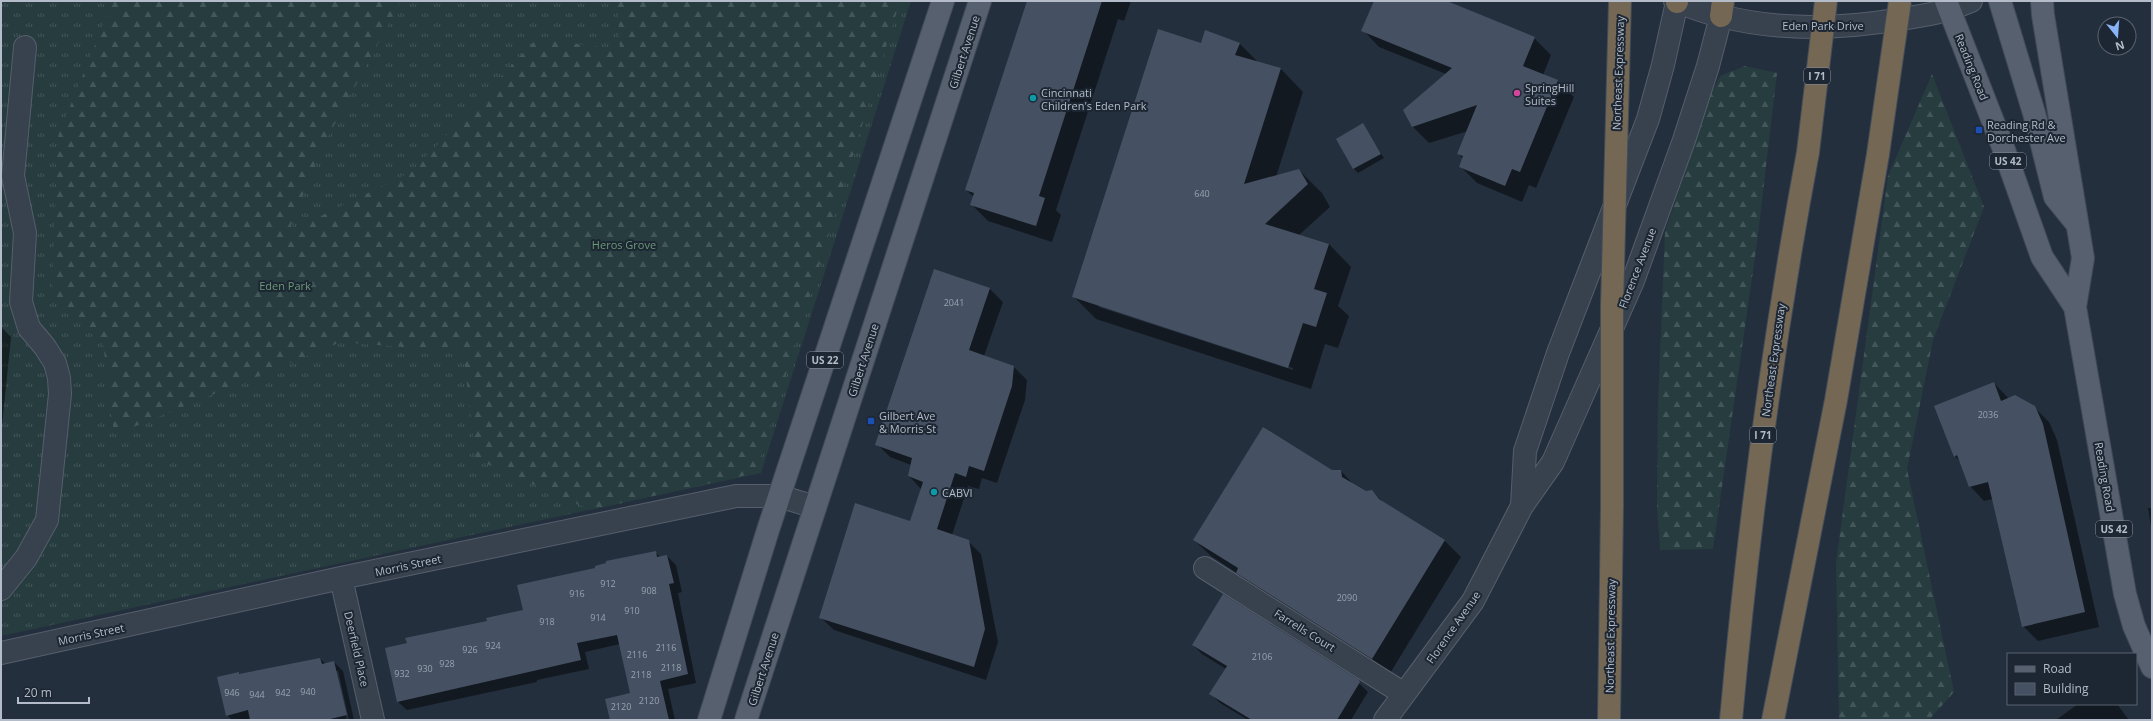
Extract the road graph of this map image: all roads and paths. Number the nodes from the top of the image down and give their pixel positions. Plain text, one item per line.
1 (943, 1) edge
2 (980, 1) edge
3 (1620, 1) edge
4 (1676, 1) edge
5 (1826, 1) edge
6 (1888, 1) edge
7 (1900, 1) edge
8 (1971, 1) edge
9 (2000, 1) edge
10 (2042, 1) edge
11 (1948, 6) edge
12 (1722, 9) edge
13 (24, 47) dead end
14 (1878, 154) junction
15 (2078, 225) junction
16 (2075, 307) junction
17 (779, 496) junction
18 (1522, 506) junction
19 (815, 507) junction
20 (1205, 568) dead end
21 (341, 578) junction
22 (1, 589) edge
23 (1, 653) edge
24 (2152, 667) edge
25 (1404, 694) junction
26 (373, 720) edge
27 (709, 720) edge
28 (746, 720) edge
29 (1385, 720) edge
30 (1609, 720) edge
31 (1731, 720) edge
32 (1773, 720) edge

1 - 17 main road, US 22
2 - 19 main road, Gilbert Avenue
3 - 30 highway, Northeast Expressway, bridge
4 - 12 street, Eden Park Drive
4 - 18 street, Florence Avenue
5 - 31 highway, Northeast Expressway / I 71, bridge
6 - 14 highway, bridge
7 - 14 highway, bridge
8 - 11 street, Eden Park Drive
9 - 15 main road
10 - 15 main road, Reading Road / US 42
11 - 12 street, Eden Park Drive
11 - 16 main road, Reading Road / US 42
12 - 18 street, Florence Avenue
13 - 22 street
14 - 32 highway
15 - 16 main road, Reading Road / US 42
16 - 24 main road, Reading Road / US 42
17 - 19 street, Morris Street
17 - 21 street, Morris Street
17 - 27 main road, US 22
18 - 25 street, Florence Avenue
19 - 28 main road, Gilbert Avenue
20 - 25 street, Farrells Court
21 - 23 street, Morris Street
21 - 26 street, Deerfield Place
25 - 29 street, Florence Avenue

